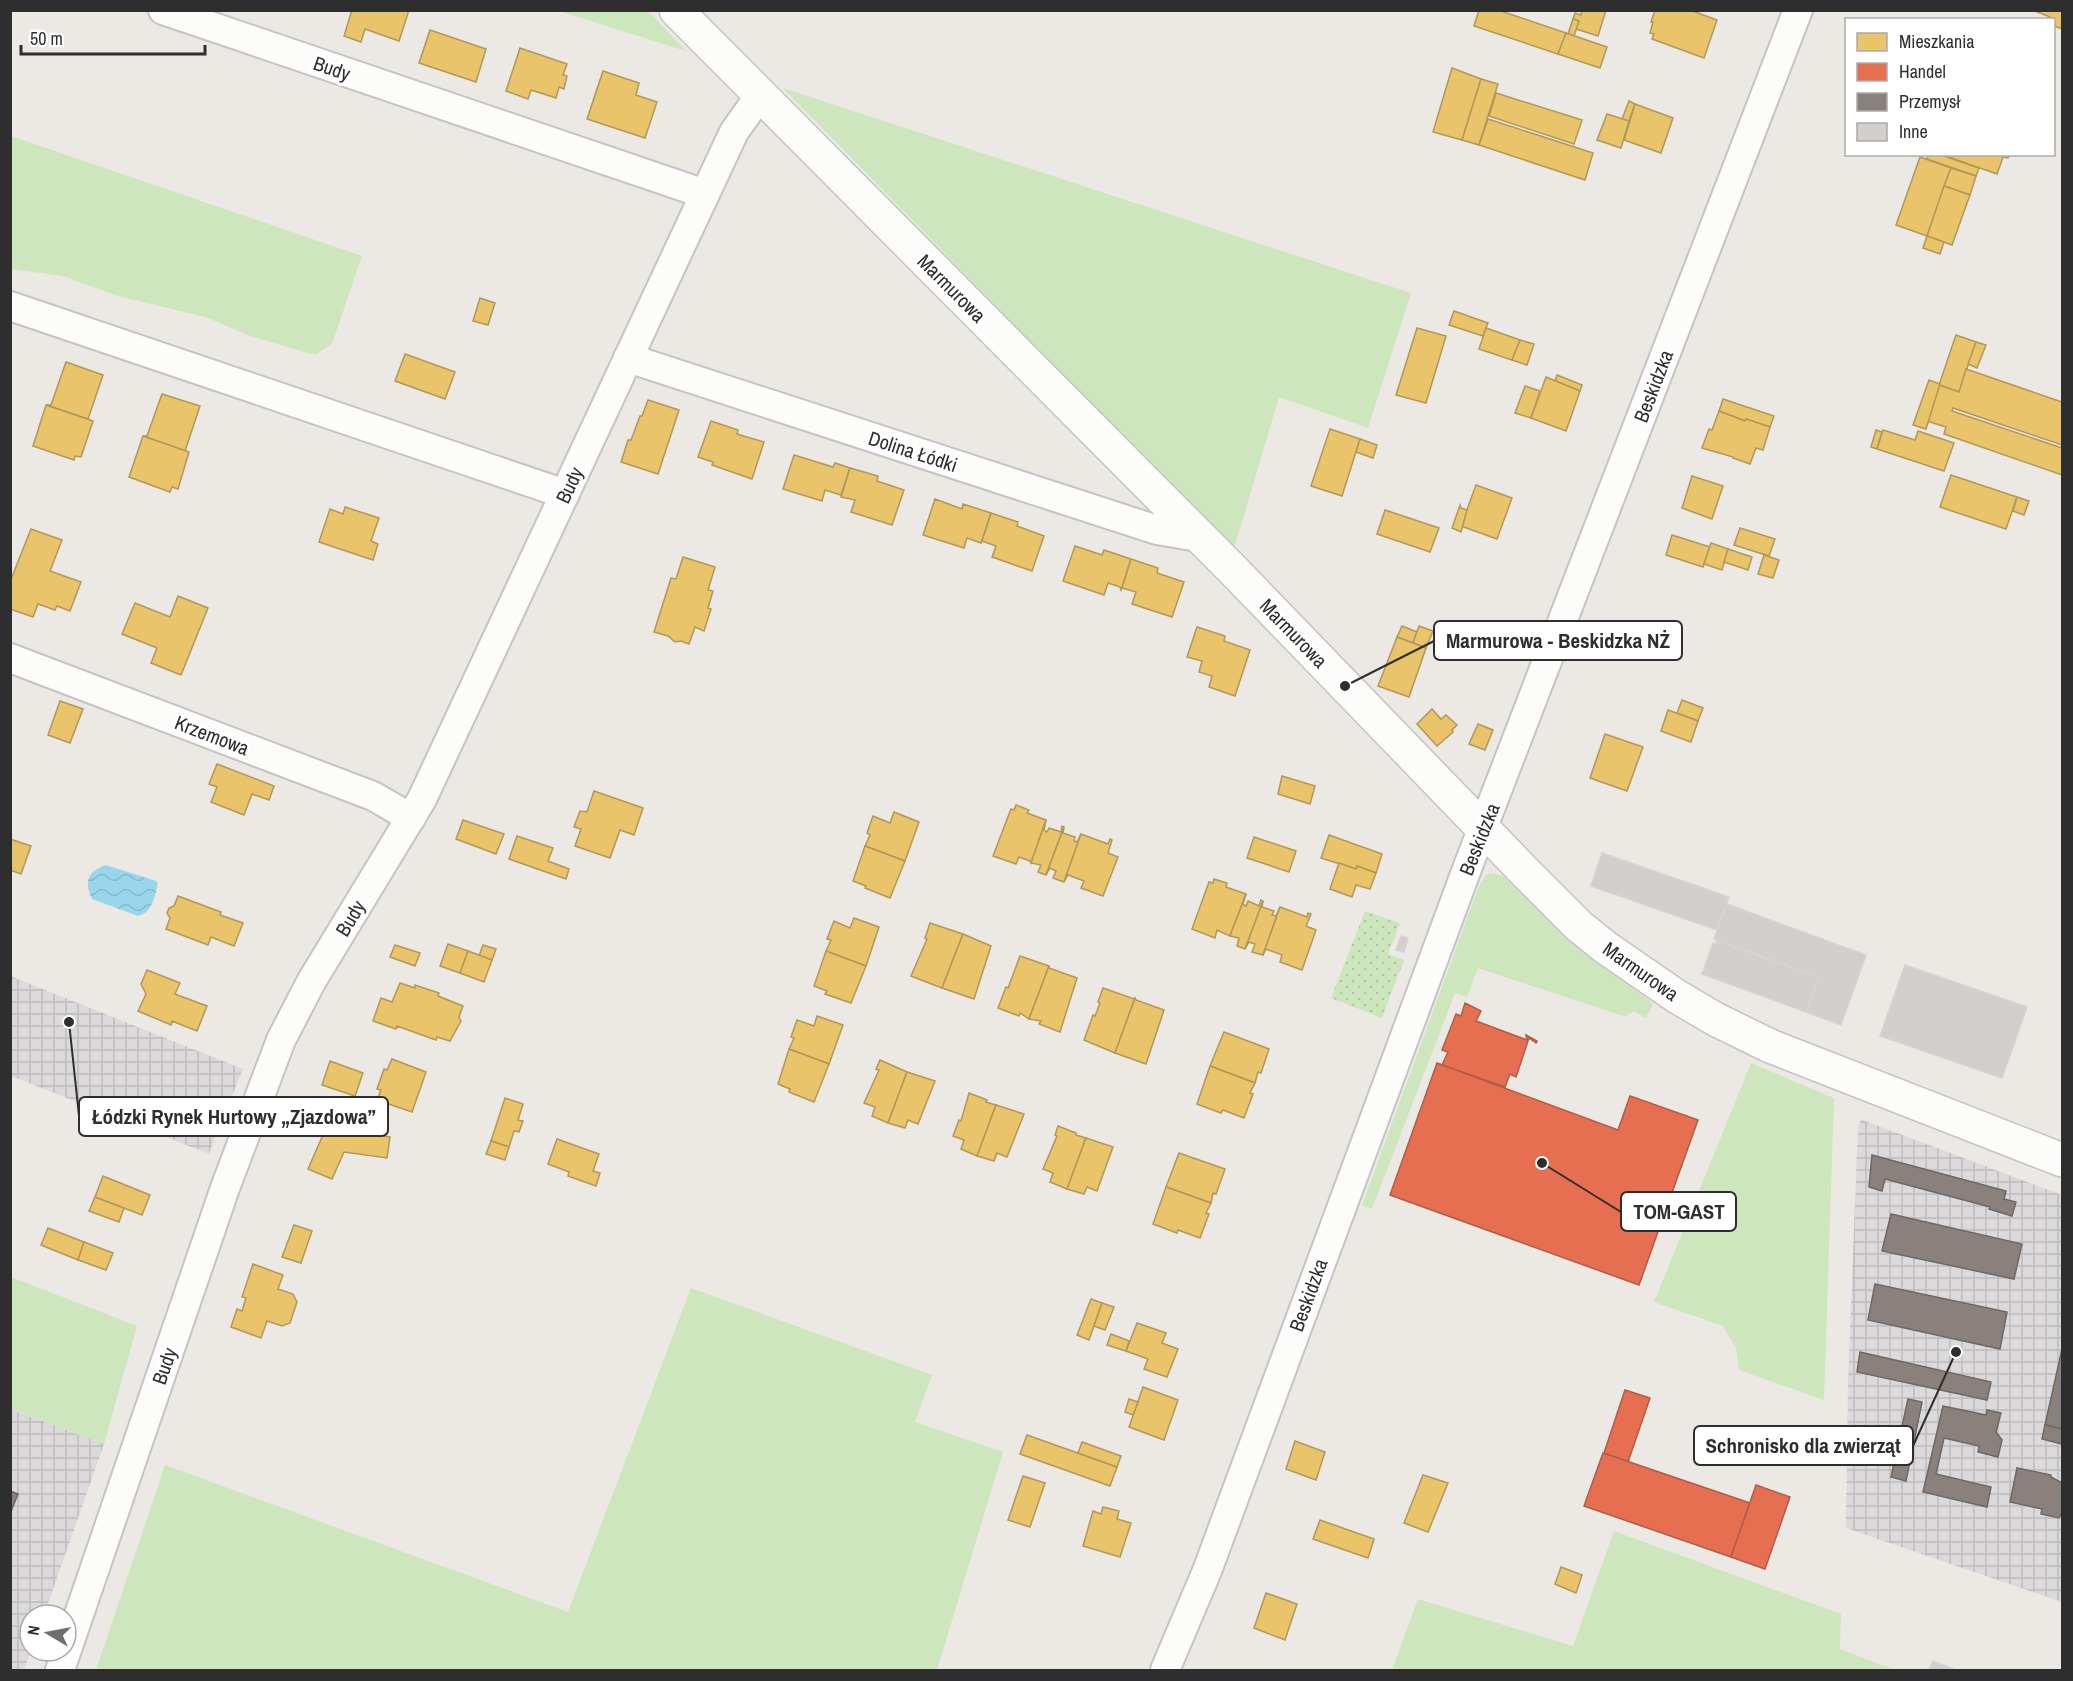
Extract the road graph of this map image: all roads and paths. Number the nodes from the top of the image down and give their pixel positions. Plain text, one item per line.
1 (163, 10) edge
2 (676, 10) edge
3 (1798, 10) edge
4 (762, 97) junction
5 (705, 194) junction
6 (10, 306) edge
7 (628, 358) junction
8 (565, 494) junction
9 (1198, 537) junction
10 (10, 658) edge
11 (411, 818) junction
12 (1483, 829) junction
13 (2062, 1160) edge
14 (60, 1671) edge
15 (1166, 1671) edge

1 - 5 street, Budy
2 - 4 street, Marmurowa
3 - 12 street, Beskidzka
4 - 5 street, Budy
4 - 9 street, Marmurowa
5 - 7 street, Budy
6 - 8 street
7 - 8 street, Budy
7 - 9 street, Dolina Łódki
8 - 11 street, Budy
9 - 12 street, Marmurowa
10 - 11 street, Krzemowa
11 - 14 street, Budy
12 - 13 street, Marmurowa
12 - 15 street, Beskidzka

